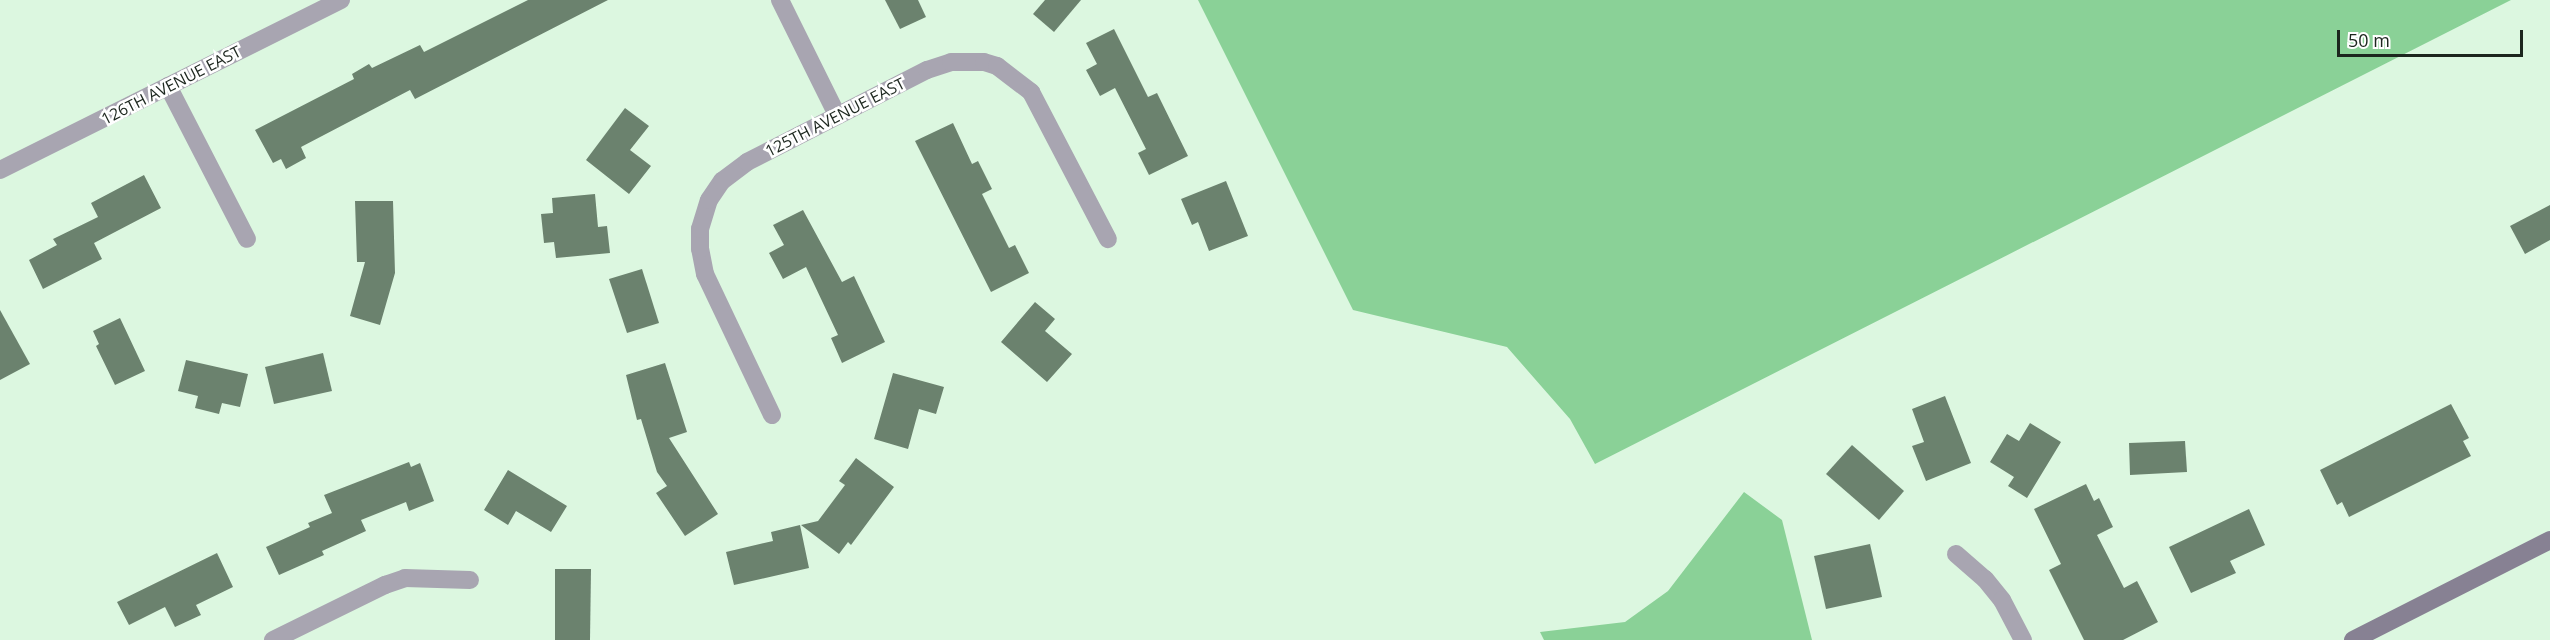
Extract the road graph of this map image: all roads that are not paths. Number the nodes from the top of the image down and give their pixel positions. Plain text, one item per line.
1 (341, 0) edge
2 (780, 0) edge
3 (168, 86) junction
4 (837, 115) junction
5 (0, 170) edge
6 (247, 238) dead end
7 (1108, 239) dead end
8 (772, 415) dead end
9 (2550, 540) edge
10 (1956, 554) dead end
11 (470, 580) dead end
12 (273, 640) edge
13 (2023, 640) edge
14 (2353, 640) edge

1 - 3 street, 126TH AVENUE EAST
2 - 4 street
3 - 5 street, 126TH AVENUE EAST
3 - 6 street
4 - 7 street, 125TH AVENUE EAST
4 - 8 street, 125TH AVENUE EAST
9 - 14 main road
10 - 13 street
11 - 12 street

